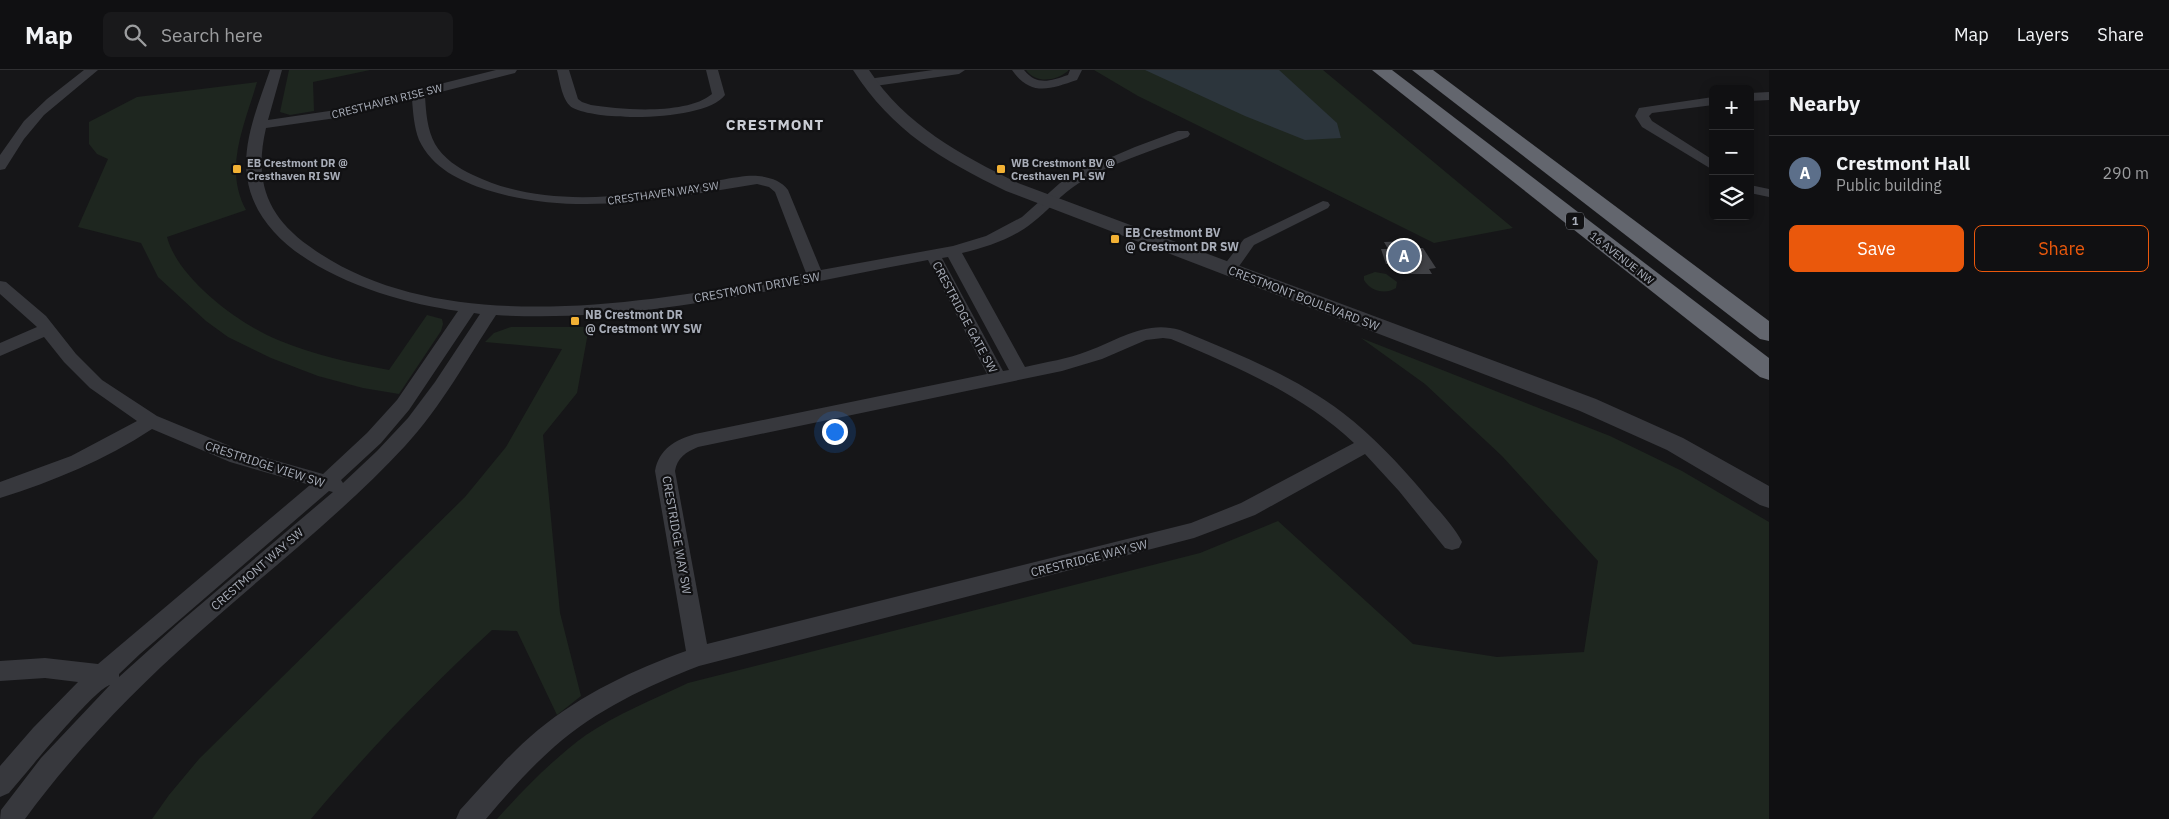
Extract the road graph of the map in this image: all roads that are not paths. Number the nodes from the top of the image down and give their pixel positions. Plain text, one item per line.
1 (92, 70) edge
2 (276, 70) edge
3 (512, 70) edge
4 (563, 70) edge
5 (712, 70) edge
6 (959, 70) edge
7 (1018, 70) edge
8 (1076, 70) edge
9 (1381, 70) edge
10 (1421, 70) edge
11 (865, 77) edge
12 (418, 93) junction
13 (1769, 96) edge
14 (1754, 98) edge
15 (1709, 102) edge
16 (261, 125) junction
17 (1183, 134) dead end
18 (1709, 163) edge
19 (0, 166) edge
20 (1754, 190) edge
21 (1769, 193) edge
22 (1048, 201) junction
23 (1323, 205) dead end
24 (953, 251) junction
25 (933, 255) junction
26 (1229, 269) junction
27 (815, 276) junction
28 (0, 286) edge
29 (469, 308) junction
30 (491, 310) junction
31 (48, 329) junction
32 (1769, 333) edge
33 (0, 350) edge
34 (1769, 371) edge
35 (1020, 374) junction
36 (998, 378) junction
37 (151, 421) junction
38 (1367, 444) junction
39 (324, 482) junction
40 (0, 490) edge
41 (348, 490) junction
42 (1769, 498) edge
43 (1452, 542) dead end
44 (698, 656) junction
45 (0, 671) edge
46 (101, 675) junction
47 (132, 680) junction
48 (0, 784) edge
49 (10, 819) edge
50 (469, 819) edge

1 - 19 street
2 - 16 street, CRESTMONT DRIVE SW
3 - 12 street, CRESTHAVEN RISE SW
4 - 5 street
6 - 11 street
7 - 8 street
9 - 34 highway, 16 AVENUE NW / 1
10 - 32 highway, 1
11 - 22 street, CRESTMONT BOULEVARD SW
12 - 16 street, CRESTHAVEN RISE SW
12 - 27 street, CRESTHAVEN WAY SW
13 - 14 street
15 - 18 street
16 - 29 street, CRESTMONT DRIVE SW
17 - 22 street, CRESTMONT DRIVE SW
20 - 21 street
22 - 24 street, CRESTMONT DRIVE SW
22 - 26 street, CRESTMONT BOULEVARD SW
23 - 26 street
24 - 25 street, CRESTMONT DRIVE SW
24 - 35 street, CRESTRIDGE GATE SW
25 - 27 street, CRESTMONT DRIVE SW
25 - 36 street, CRESTRIDGE GATE SW
26 - 42 street, CRESTMONT BOULEVARD SW
27 - 30 street, CRESTMONT DRIVE SW
28 - 31 street, CRESTRIDGE VIEW SW
29 - 30 street, CRESTMONT DRIVE SW
29 - 39 street, CRESTMONT WAY SW
30 - 41 street, CRESTMONT WAY SW
31 - 33 street
31 - 37 street, CRESTRIDGE VIEW SW
35 - 36 street, CRESTRIDGE WAY SW
35 - 38 street, CRESTRIDGE WAY SW
36 - 44 street, CRESTRIDGE WAY SW
37 - 39 street, CRESTRIDGE VIEW SW
37 - 40 street
38 - 43 street
38 - 44 street, CRESTRIDGE WAY SW
39 - 41 street, CRESTRIDGE VIEW SW
39 - 46 street, CRESTMONT WAY SW
41 - 47 street, CRESTMONT WAY SW
44 - 50 street
45 - 46 street
46 - 47 street
46 - 48 street, CRESTMONT WAY SW
47 - 49 street, CRESTMONT WAY SW

